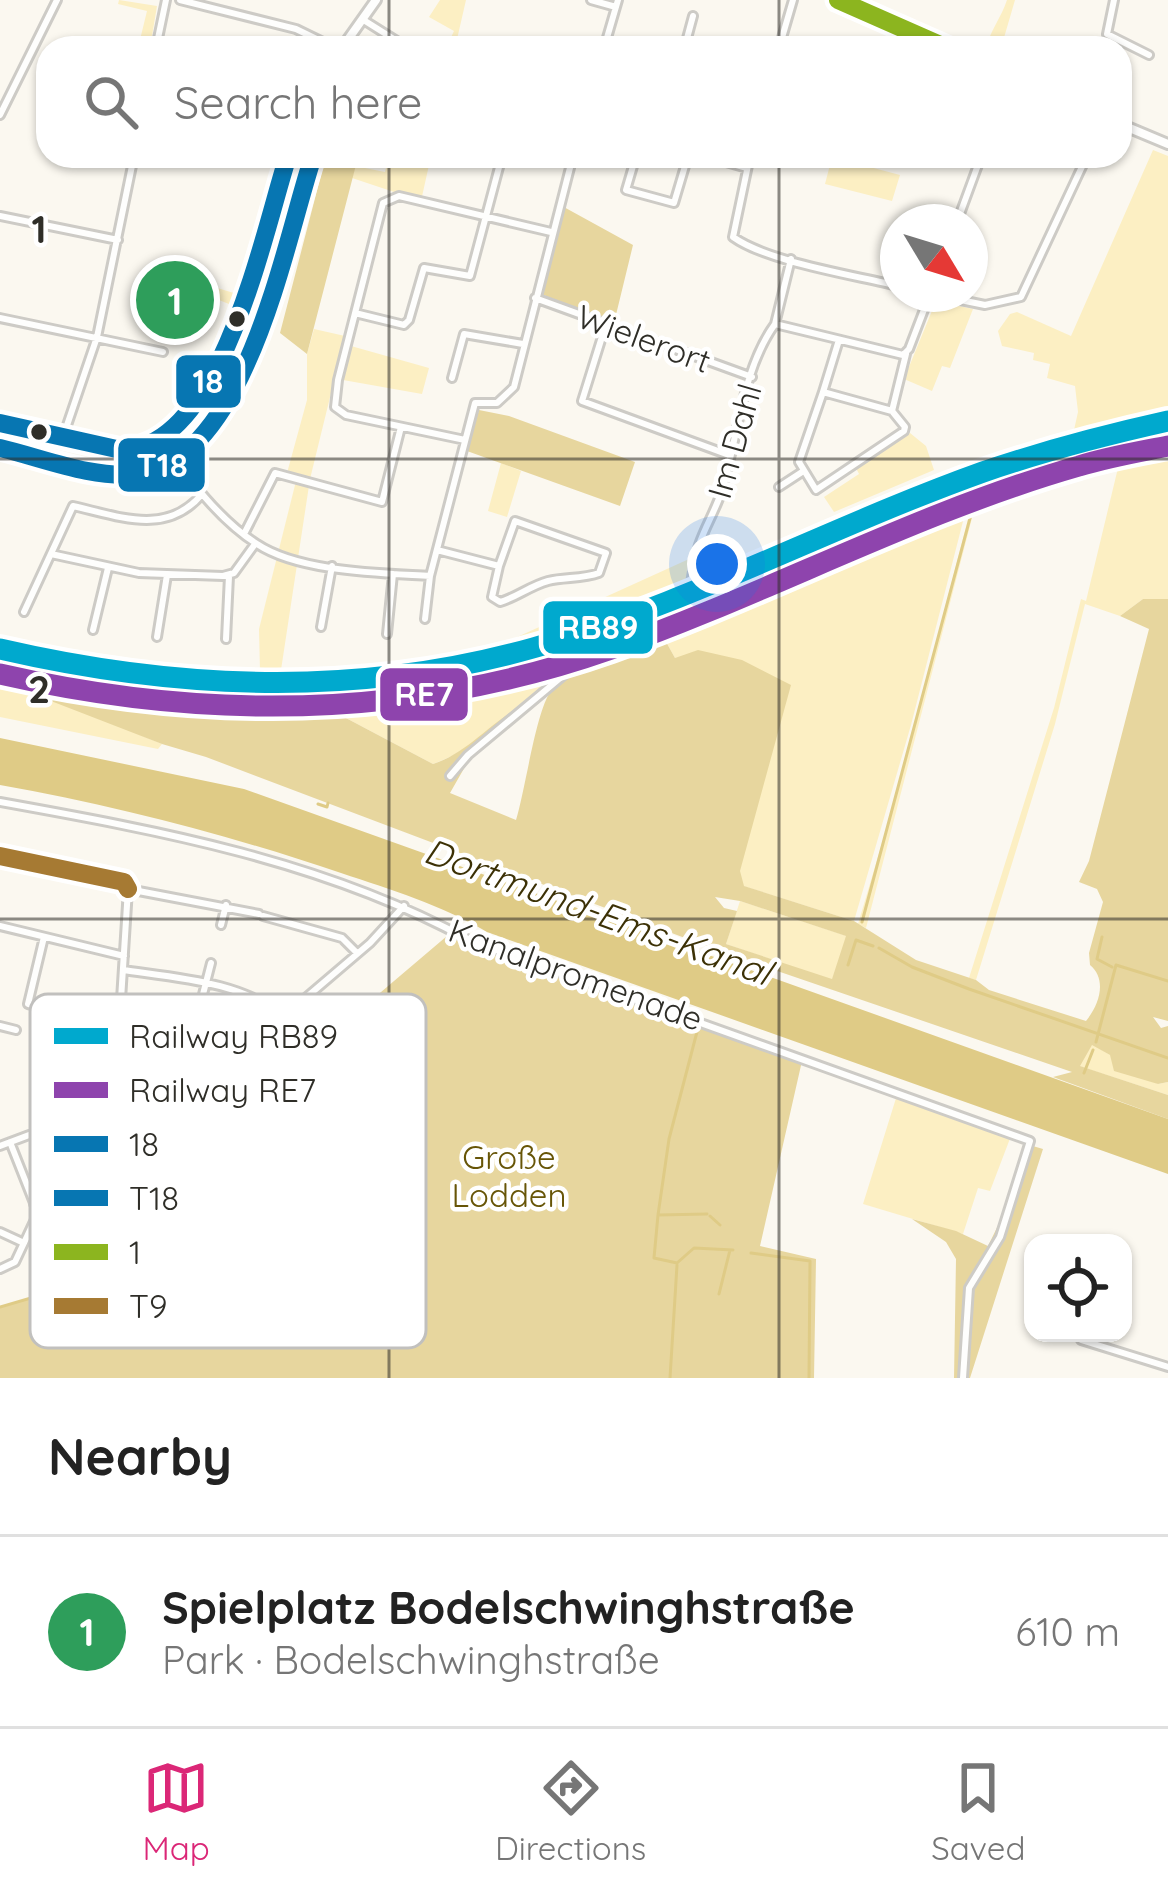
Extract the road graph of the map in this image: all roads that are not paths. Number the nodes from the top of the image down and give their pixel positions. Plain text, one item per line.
1 (56, 0) edge
2 (166, 0) edge
3 (180, 0) edge
4 (376, 0) edge
5 (591, 0) edge
6 (793, 0) edge
7 (838, 0) edge
8 (1114, 0) edge
9 (617, 4) edge
10 (693, 16) dead end
11 (362, 19) junction
12 (38, 36) edge
13 (158, 36) edge
14 (313, 36) edge
15 (348, 36) edge
16 (383, 36) edge
17 (608, 36) edge
18 (687, 36) edge
19 (782, 36) edge
20 (920, 36) edge
21 (1111, 36) edge
22 (36, 41) edge
23 (1132, 46) edge
24 (1149, 55) dead end
25 (0, 115) edge
26 (1132, 129) edge
27 (1168, 145) edge
28 (132, 168) edge
29 (284, 168) edge
30 (499, 168) edge
31 (570, 168) edge
32 (632, 168) edge
33 (684, 168) edge
34 (747, 168) edge
35 (977, 168) edge
36 (1082, 168) edge
37 (964, 204) edge
38 (486, 216) junction
39 (0, 217) edge
40 (551, 232) junction
41 (118, 240) junction
42 (791, 259) junction
43 (880, 281) edge
44 (535, 298) junction
45 (988, 303) edge
46 (923, 312) edge
47 (356, 313) junction
48 (0, 318) edge
49 (606, 324) junction
50 (775, 324) junction
51 (97, 338) junction
52 (839, 340) junction
53 (524, 344) junction
54 (163, 352) dead end
55 (906, 354) junction
56 (752, 377) junction
57 (452, 378) dead end
58 (823, 392) junction
59 (892, 411) junction
60 (0, 423) edge
61 (401, 427) junction
62 (63, 437) junction
63 (465, 440) junction
64 (162, 441) junction
65 (729, 455) junction
66 (802, 472) junction
67 (779, 487) dead end
68 (202, 494) junction
69 (244, 534) junction
70 (255, 544) junction
71 (437, 550) junction
72 (51, 554) junction
73 (332, 566) junction
74 (499, 566) junction
75 (108, 568) junction
76 (393, 574) junction
77 (167, 575) junction
78 (230, 575) junction
79 (430, 576) junction
80 (23, 612) dead end
81 (425, 620) dead end
82 (321, 627) dead end
83 (94, 630) dead end
84 (387, 634) dead end
85 (157, 637) dead end
86 (226, 639) dead end
87 (450, 776) dead end
88 (0, 802) edge
89 (0, 856) edge
90 (128, 889) junction
91 (226, 905) junction
92 (404, 907) junction
93 (221, 925) dead end
94 (0, 926) edge
95 (44, 937) junction
96 (357, 953) junction
97 (124, 956) junction
98 (211, 963) dead end
99 (123, 970) junction
100 (205, 983) junction
101 (30, 994) edge
102 (121, 994) edge
103 (203, 994) edge
104 (238, 994) edge
105 (310, 994) edge
106 (0, 1026) edge
107 (16, 1030) dead end
108 (30, 1134) edge
109 (10, 1142) junction
110 (0, 1146) edge
111 (30, 1194) edge
112 (30, 1230) edge
113 (0, 1232) edge
114 (24, 1243) junction
115 (0, 1268) edge
116 (1087, 1342) edge
117 (1168, 1367) edge
118 (963, 1378) edge

1 - 12 street
2 - 13 street
3 - 14 street
4 - 11 street
5 - 9 street
6 - 19 street
7 - 20 street
8 - 21 street
9 - 17 street
10 - 18 street
11 - 15 street
11 - 16 street
22 - 25 street
23 - 24 street
26 - 27 street
28 - 41 street
29 - 64 street
30 - 38 street
31 - 40 street
32 - 33 street
34 - 42 street
35 - 37 street
36 - 45 street
38 - 40 street
38 - 47 street
38 - 47 street
39 - 41 street
40 - 44 street
41 - 51 street
42 - 43 street
42 - 50 street, Im Dahl
44 - 49 street, Wielerort
44 - 53 street
46 - 55 street
47 - 61 street
48 - 51 street
49 - 56 street, Wielerort
49 - 65 street
50 - 52 street
50 - 56 street, Im Dahl
51 - 54 street
51 - 62 street
52 - 55 street
52 - 58 street
53 - 57 street
53 - 63 street
55 - 59 street
56 - 65 street, Im Dahl
58 - 59 street
58 - 66 street
59 - 66 street
60 - 62 street
61 - 63 street
61 - 69 street
62 - 64 street
63 - 71 street
64 - 68 street
65 - 87 street, Im Dahl
66 - 67 street
68 - 69 street
68 - 72 street
69 - 70 street
70 - 73 street
70 - 78 street
71 - 74 street
71 - 79 street
72 - 75 street
72 - 80 street
73 - 76 street
73 - 82 street
74 - 74 street
75 - 77 street
75 - 83 street
76 - 79 street
76 - 84 street
77 - 78 street
77 - 85 street
78 - 86 street
79 - 81 street
88 - 92 street, Kanalpromenade
89 - 90 street
90 - 91 street
90 - 97 street
91 - 93 street
91 - 96 street
92 - 96 street
92 - 118 street, Kanalpromenade
94 - 95 street
95 - 97 street
95 - 101 street
96 - 105 street
97 - 99 street
98 - 100 street
99 - 100 street
99 - 102 street
100 - 103 street
100 - 104 street
106 - 107 street
108 - 109 street
109 - 110 street
109 - 111 street
112 - 114 street
113 - 114 street
114 - 115 street
116 - 117 street

